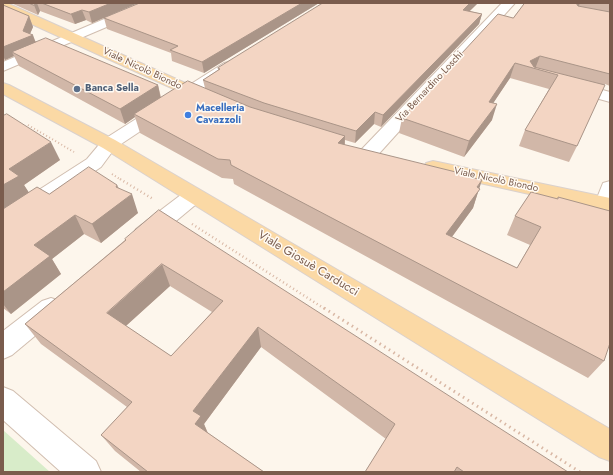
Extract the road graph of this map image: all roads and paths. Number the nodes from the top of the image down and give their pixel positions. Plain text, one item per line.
1 (152, 3) edge
2 (510, 3) edge
3 (3, 6) edge
4 (73, 37) junction
5 (242, 57) edge
6 (3, 67) edge
7 (557, 83) edge
8 (3, 88) edge
9 (188, 91) junction
10 (610, 97) edge
11 (223, 106) edge
12 (22, 122) edge
13 (109, 144) junction
14 (360, 152) joint
15 (390, 158) edge
16 (94, 163) junction
17 (420, 165) edge
18 (193, 196) junction
19 (608, 199) edge
20 (173, 211) junction
21 (3, 223) edge
22 (124, 250) edge
23 (70, 294) edge
24 (3, 347) edge
25 (3, 401) edge
26 (610, 446) edge
27 (85, 472) edge
28 (580, 472) edge

1 - 4 street
2 - 14 street, Via Bernardino Loschi
3 - 4 main road, Viale Nicolò Biondo
4 - 6 street
4 - 9 main road, Viale Nicolò Biondo
5 - 9 street
7 - 10 street
8 - 13 main road, Viale Giosuè Carducci
9 - 11 main road, Viale Nicolò Biondo
9 - 13 street
12 - 16 path
13 - 16 street
13 - 18 main road, Viale Giosuè Carducci
14 - 15 main road
16 - 20 path
16 - 21 street
17 - 19 main road, Viale Nicolò Biondo
18 - 20 street
18 - 26 main road, Viale Giosuè Carducci
20 - 22 street
20 - 28 path
23 - 24 street
25 - 27 street

